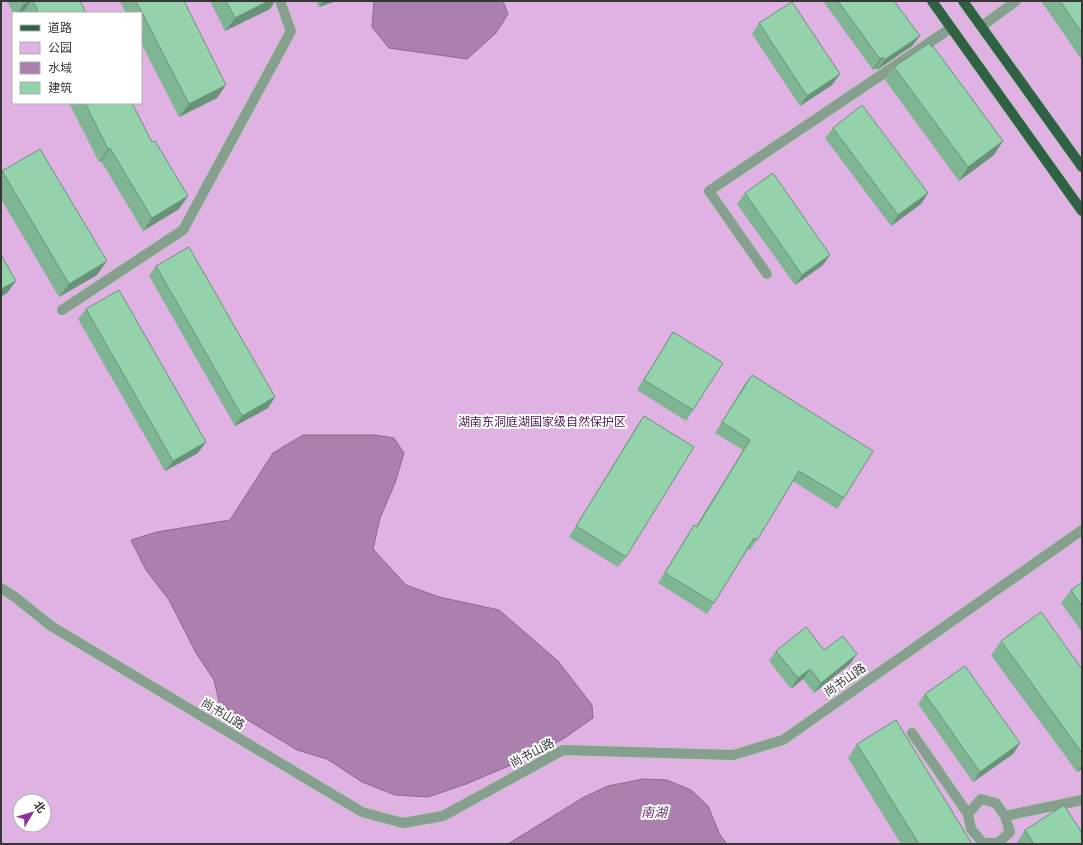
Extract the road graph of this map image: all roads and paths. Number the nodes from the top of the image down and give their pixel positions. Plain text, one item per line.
1 (280, 1) edge
2 (932, 1) edge
3 (963, 1) edge
4 (1016, 1) edge
5 (982, 26) junction
6 (951, 28) junction
7 (1082, 167) edge
8 (1082, 211) edge
9 (766, 274) dead end
10 (62, 310) dead end
11 (1082, 530) edge
12 (1, 588) edge
13 (912, 733) dead end
14 (1082, 800) edge
15 (968, 814) junction
16 (1005, 816) junction
17 (998, 843) edge

1 - 10 street
2 - 6 main road
3 - 5 main road
4 - 5 street
5 - 7 main road
6 - 8 main road
6 - 9 street
11 - 12 street, 尚书山路
13 - 15 street
14 - 16 street
15 - 16 street
15 - 17 street
16 - 17 street

